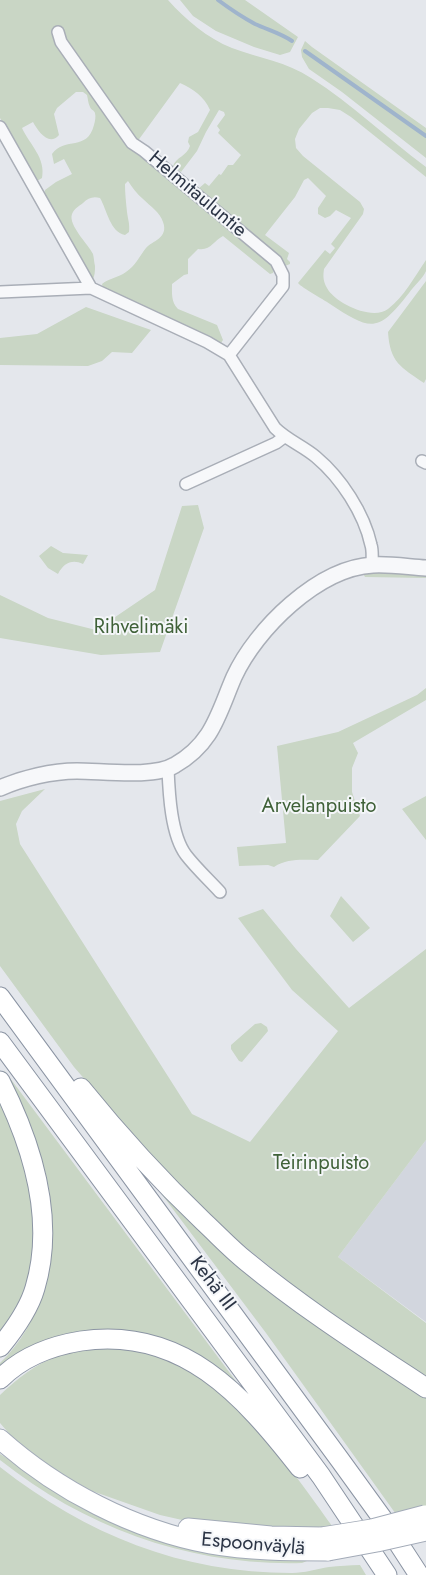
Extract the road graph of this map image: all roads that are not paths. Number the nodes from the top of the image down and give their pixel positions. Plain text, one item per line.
1 (58, 32) dead end
2 (0, 127) edge
3 (91, 288) junction
4 (0, 292) edge
5 (229, 355) junction
6 (284, 437) junction
7 (186, 484) dead end
8 (372, 565) junction
9 (426, 568) edge
10 (168, 769) junction
11 (0, 788) edge
12 (220, 892) dead end
13 (0, 997) edge
14 (23, 1030) junction
15 (0, 1042) edge
16 (0, 1081) edge
17 (0, 1347) edge
18 (0, 1379) edge
19 (426, 1388) edge
20 (0, 1439) edge
21 (426, 1520) edge
22 (362, 1536) junction
23 (387, 1575) edge
24 (419, 1575) edge

1 - 5 street, Helmitauluntie
2 - 3 street
3 - 4 street
3 - 5 street
5 - 6 street
6 - 7 street
6 - 8 street
8 - 9 street
8 - 10 street
10 - 11 street
10 - 12 street
13 - 14 main road, Kehä III
14 - 19 main road
14 - 24 main road, Kehä III
15 - 22 main road, Kehä III
16 - 17 main road
18 - 22 main road
20 - 21 main road, Espoonväylä, bridge
22 - 23 main road, Kehä III

